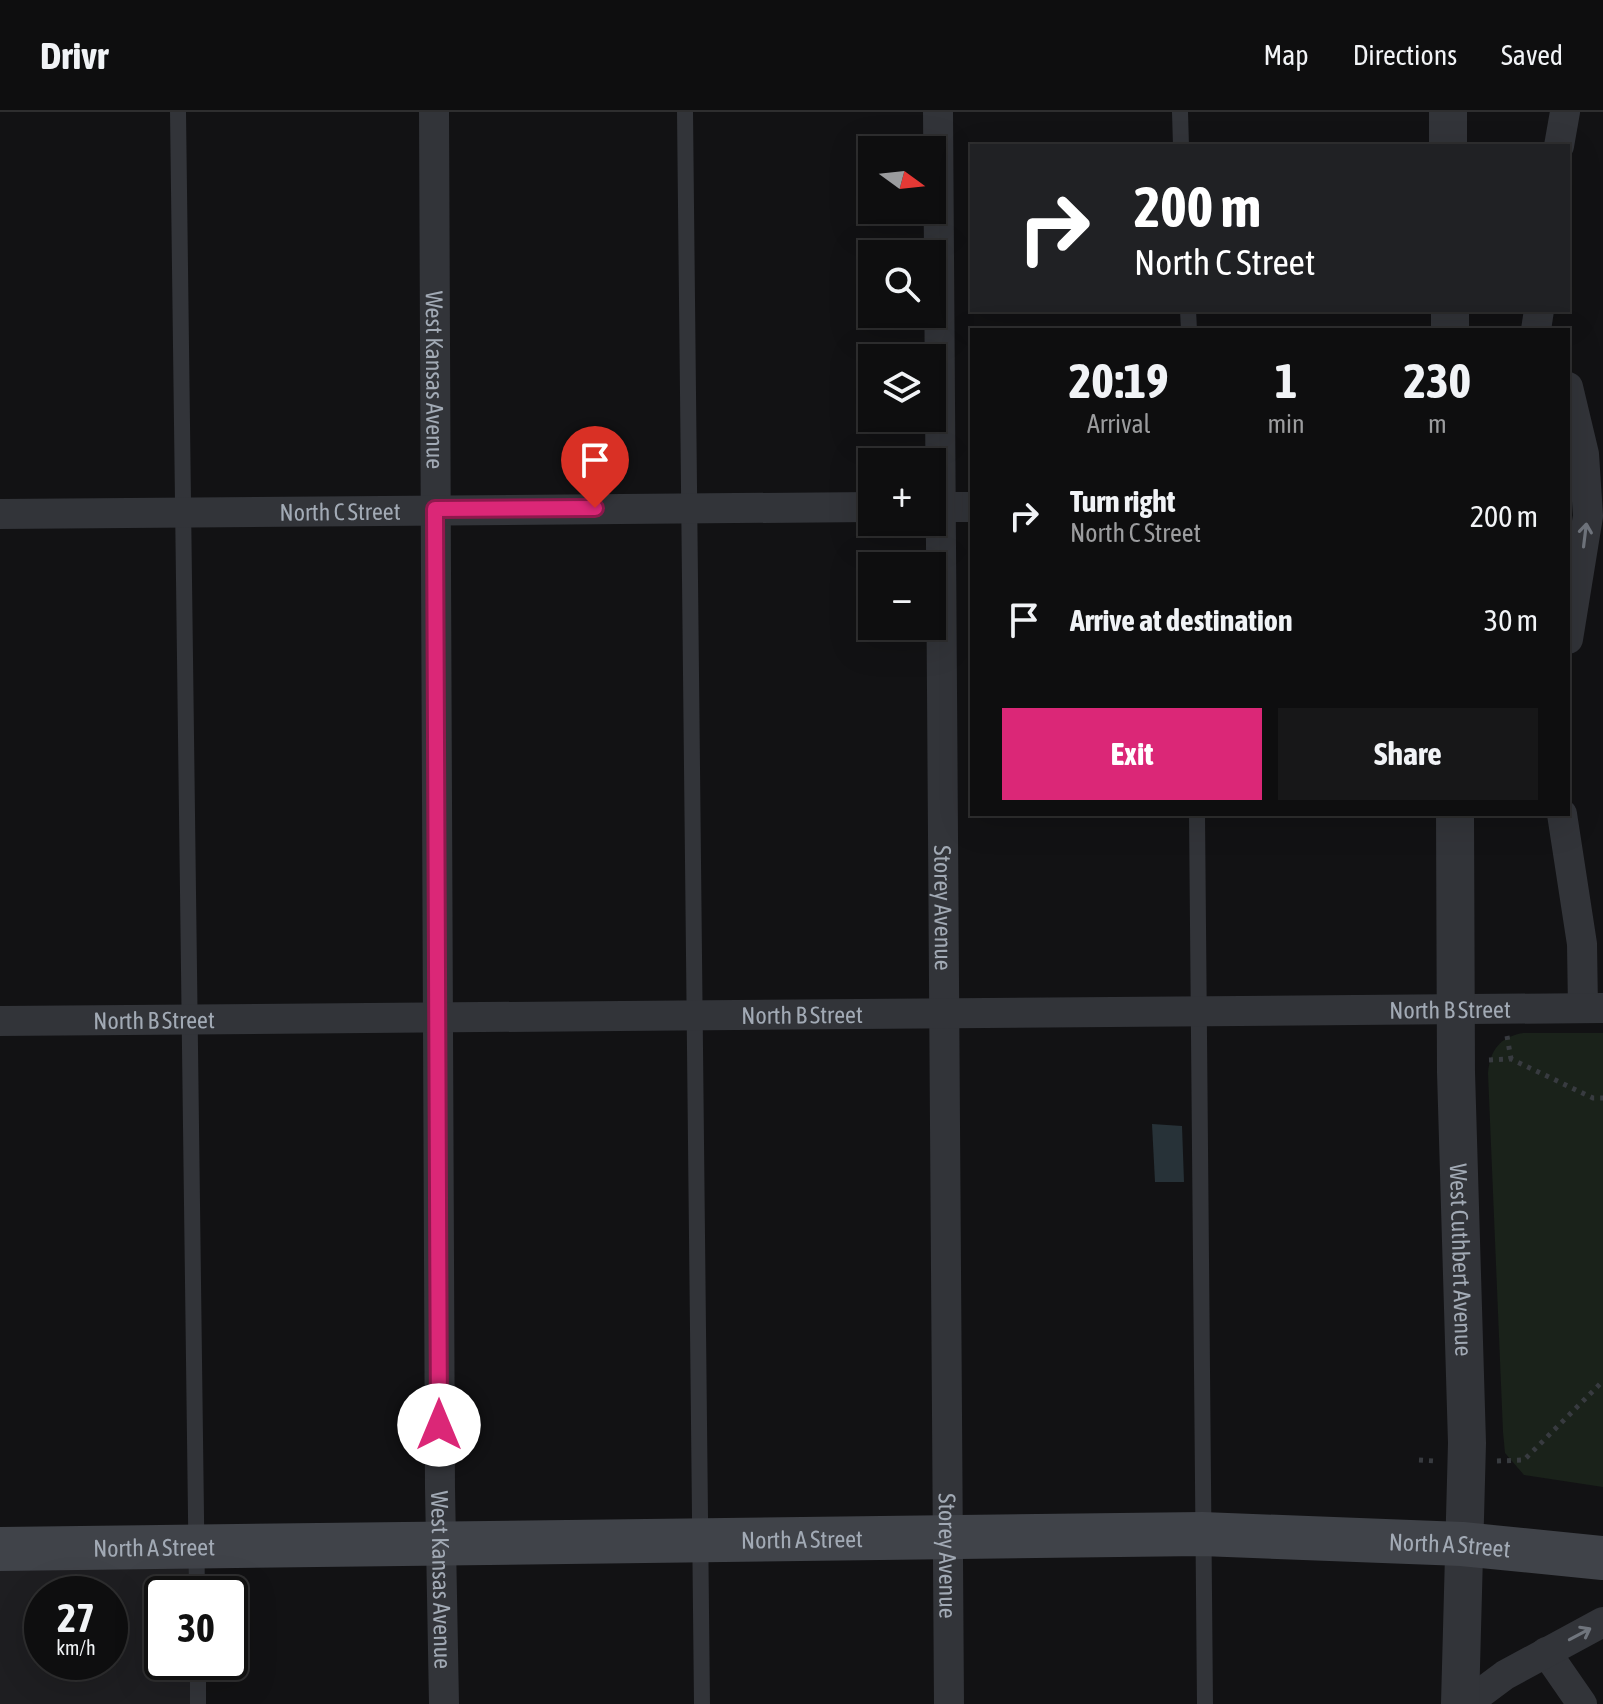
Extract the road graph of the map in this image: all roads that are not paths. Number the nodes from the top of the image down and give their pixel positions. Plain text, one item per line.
1 (178, 112) edge
2 (434, 112) edge
3 (685, 112) edge
4 (938, 112) edge
5 (1180, 112) edge
6 (1448, 112) edge
7 (1565, 112) edge
8 (1181, 144) edge
9 (1448, 144) edge
10 (1559, 144) edge
11 (1570, 395) edge
12 (936, 448) edge
13 (858, 507) edge
14 (946, 507) edge
15 (970, 507) edge
16 (690, 508) junction
17 (435, 509) junction
18 (184, 512) junction
19 (0, 514) edge
20 (936, 536) edge
21 (1570, 627) edge
22 (1197, 816) edge
23 (1455, 816) edge
24 (1562, 816) edge
25 (1593, 1008) edge
26 (1456, 1010) junction
27 (1198, 1011) junction
28 (942, 1013) junction
29 (693, 1014) junction
30 (439, 1016) junction
31 (191, 1019) junction
32 (0, 1021) edge
33 (1202, 1534) junction
34 (948, 1538) junction
35 (702, 1540) junction
36 (443, 1544) junction
37 (1462, 1544) junction
38 (197, 1547) junction
39 (0, 1549) edge
40 (1603, 1558) edge
41 (197, 1576) edge
42 (1603, 1622) edge
43 (1546, 1652) junction
44 (198, 1680) edge
45 (198, 1704) edge
46 (444, 1704) edge
47 (702, 1704) edge
48 (949, 1704) edge
49 (1205, 1704) edge
50 (1463, 1704) edge
51 (1582, 1704) edge

1 - 18 lane
2 - 17 street, West Kansas Avenue
3 - 16 lane
4 - 12 street, Storey Avenue
5 - 8 lane
6 - 9 street
7 - 10 street
21 -> 11 street
13 - 16 street, North C Street
14 - 15 street
16 - 17 street, North C Street
16 - 29 lane
17 - 18 street, North C Street
17 - 30 street, West Kansas Avenue
18 - 19 street, North C Street
18 - 31 lane
20 - 28 street, Storey Avenue
22 - 27 lane
23 - 26 street, West Cuthbert Avenue
24 - 25 street
25 - 26 street, North B Street
26 - 27 street, North B Street
26 - 37 street, West Cuthbert Avenue
27 - 28 street, North B Street
27 - 33 lane
28 - 29 street, North B Street
28 - 34 street, Storey Avenue
29 - 30 street, North B Street
29 - 35 lane
30 - 31 street, North B Street
30 - 36 street, West Kansas Avenue
31 - 32 street, North B Street
31 - 38 lane
33 - 34 main road, North A Street
33 - 37 main road, North A Street
33 - 49 lane
34 - 35 main road, North A Street
34 - 48 street, Storey Avenue
35 - 36 main road, North A Street
35 - 47 lane
36 - 38 main road, North A Street
36 - 46 street, West Kansas Avenue
37 - 40 main road, North A Street
37 - 50 street, West Cuthbert Avenue
38 - 39 main road, North A Street
38 - 41 lane
43 -> 42 street
43 - 50 street
43 - 51 street
44 - 45 lane

